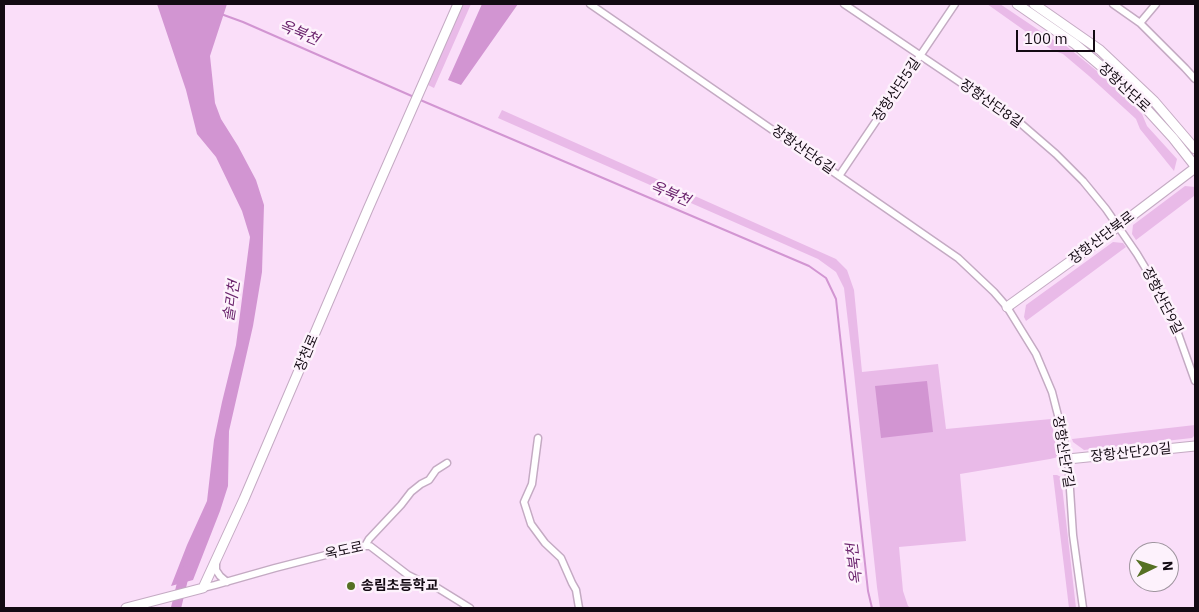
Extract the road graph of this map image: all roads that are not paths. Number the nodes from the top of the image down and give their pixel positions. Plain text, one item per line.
1 (458, 4) edge
2 (590, 4) edge
3 (844, 4) edge
4 (955, 4) edge
5 (1017, 4) edge
6 (1034, 4) edge
7 (1113, 4) edge
8 (1156, 4) edge
9 (1140, 23) junction
10 (920, 55) junction
11 (1195, 79) edge
12 (1195, 149) edge
13 (1195, 167) edge
14 (839, 176) junction
15 (1118, 226) junction
16 (1007, 307) junction
17 (1195, 381) edge
18 (538, 438) dead end
19 (1195, 446) edge
20 (1068, 460) junction
21 (447, 463) dead end
22 (364, 546) junction
23 (216, 561) junction
24 (227, 582) junction
25 (203, 588) junction
26 (126, 608) edge
27 (470, 608) edge
28 (579, 608) edge
29 (1083, 608) edge

1 - 23 street, 장천로
2 - 14 street, 장항산단6길
3 - 10 street, 장항산단8길
4 - 10 street, 장항산단5길
5 - 13 street, 장항산단로
6 - 12 street, 장항산단로
7 - 9 street
8 - 9 street
9 - 11 street
10 - 14 street, 장항산단5길
10 - 15 street, 장항산단8길
13 - 15 street, 장항산단북로
14 - 16 street, 장항산단6길
15 - 16 street, 장항산단북로
15 - 17 street, 장항산단9길
16 - 20 street, 장항산단7길
18 - 28 street
19 - 20 street, 장항산단20길
20 - 29 street, 장항산단7길
21 - 22 street
22 - 24 street, 옥도로
22 - 27 street, 옥도로
23 - 24 street
23 - 25 street, 장천로
24 - 25 street, 옥도로
25 - 26 street

